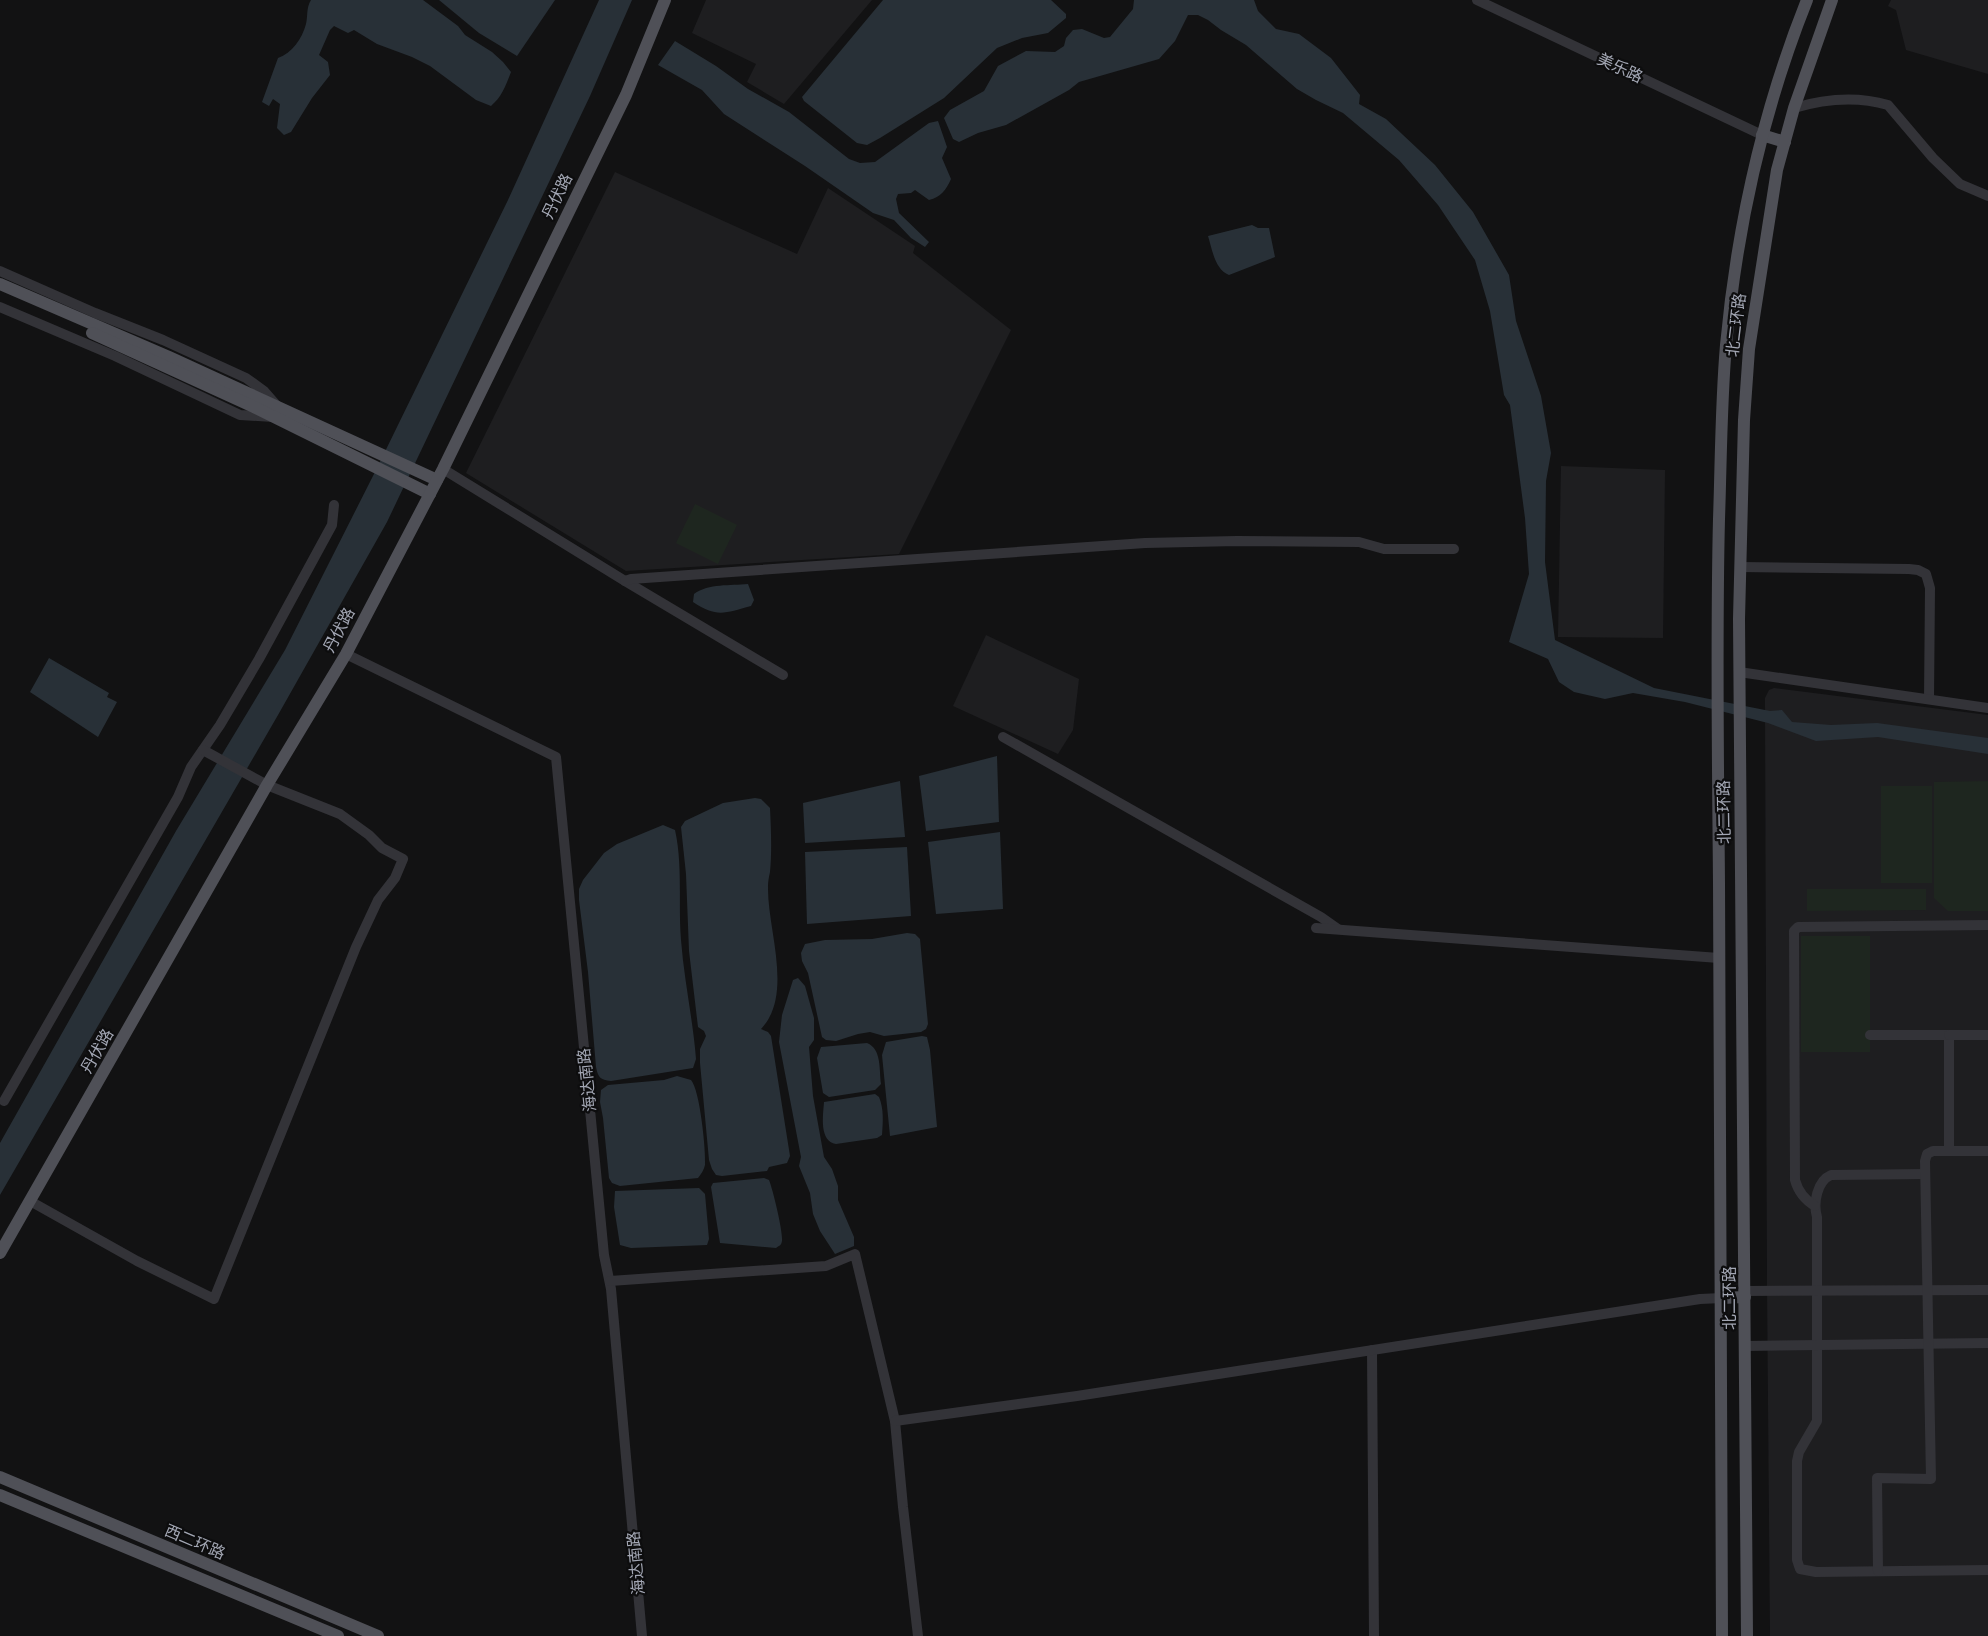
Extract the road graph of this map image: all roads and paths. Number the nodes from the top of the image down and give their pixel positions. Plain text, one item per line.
1 (665, 0) edge
2 (1478, 0) edge
3 (1808, 0) edge
4 (1832, 0) edge
5 (1794, 108) junction
6 (1762, 135) junction
7 (1785, 142) junction
8 (1988, 196) edge
9 (0, 271) edge
10 (0, 284) edge
11 (0, 293) edge
12 (0, 307) edge
13 (276, 412) junction
14 (440, 474) junction
15 (430, 494) junction
16 (334, 505) dead end
17 (1454, 549) dead end
18 (1718, 558) junction
19 (1740, 563) junction
20 (625, 581) junction
21 (346, 654) junction
22 (1739, 672) junction
23 (783, 675) dead end
24 (1929, 699) junction
25 (1988, 708) edge
26 (1003, 737) dead end
27 (206, 752) junction
28 (267, 785) junction
29 (1988, 925) edge
30 (1316, 928) dead end
31 (1338, 929) junction
32 (1719, 958) junction
33 (1742, 961) junction
34 (1870, 1035) dead end
35 (1949, 1035) junction
36 (1988, 1035) edge
37 (4, 1101) dead end
38 (1949, 1151) junction
39 (1988, 1151) edge
40 (1925, 1174) junction
41 (30, 1201) junction
42 (1815, 1206) junction
43 (0, 1253) edge
44 (610, 1281) junction
45 (1927, 1290) junction
46 (1988, 1290) edge
47 (1818, 1291) junction
48 (1745, 1294) junction
49 (1722, 1298) junction
50 (1988, 1343) edge
51 (1928, 1344) junction
52 (1818, 1345) junction
53 (1745, 1346) junction
54 (1372, 1350) junction
55 (896, 1421) junction
56 (0, 1477) edge
57 (0, 1495) edge
58 (1988, 1570) edge
59 (1878, 1571) junction
60 (338, 1636) edge
61 (378, 1636) edge
62 (642, 1636) edge
63 (918, 1636) edge
64 (1374, 1636) edge
65 (1722, 1636) edge
66 (1747, 1636) edge

1 - 14 main road, 丹伏路
2 - 6 street, 美乐路
3 - 6 main road, 北二环路
4 - 5 main road, 北二环路
5 - 7 main road, 北二环路
5 - 8 street
6 - 7 main road
6 - 18 main road, 北二环路
7 - 19 main road, 北二环路
9 - 13 street
10 - 13 main road
11 - 13 main road
12 - 13 street
13 - 14 main road
13 - 15 main road
14 - 15 main road, 丹伏路
14 - 20 street
15 - 21 main road, 丹伏路
16 - 27 street
17 - 20 street
18 - 19 main road
18 - 32 main road, 北二环路
19 - 22 main road, 北二环路
19 - 24 street
20 - 23 street
21 - 28 main road, 丹伏路
21 - 44 street, 海达南路
22 - 24 street
22 - 33 main road, 北二环路
24 - 25 street
26 - 31 street
27 - 28 street
27 - 37 street
28 - 41 main road, 丹伏路
28 - 41 street
29 - 42 street
30 - 31 street
31 - 32 street
32 - 33 main road
32 - 49 main road, 北二环路
33 - 48 main road, 北二环路
34 - 35 street
35 - 36 street
35 - 38 street
38 - 39 street
38 - 40 street
40 - 42 street
40 - 45 street
41 - 43 main road, 丹伏路
42 - 47 street
44 - 55 street
44 - 62 street, 海达南路
45 - 46 street
45 - 47 street
45 - 51 street
47 - 48 street
47 - 52 street
48 - 49 main road
48 - 53 main road, 北二环路
49 - 54 street
49 - 65 main road, 北二环路
50 - 51 street
51 - 52 street
51 - 59 street
52 - 53 street
52 - 59 street
53 - 66 main road, 北二环路
54 - 55 street
54 - 64 street
55 - 63 street
56 - 61 main road, 西二环路
57 - 60 main road, 西二环路
58 - 59 street

